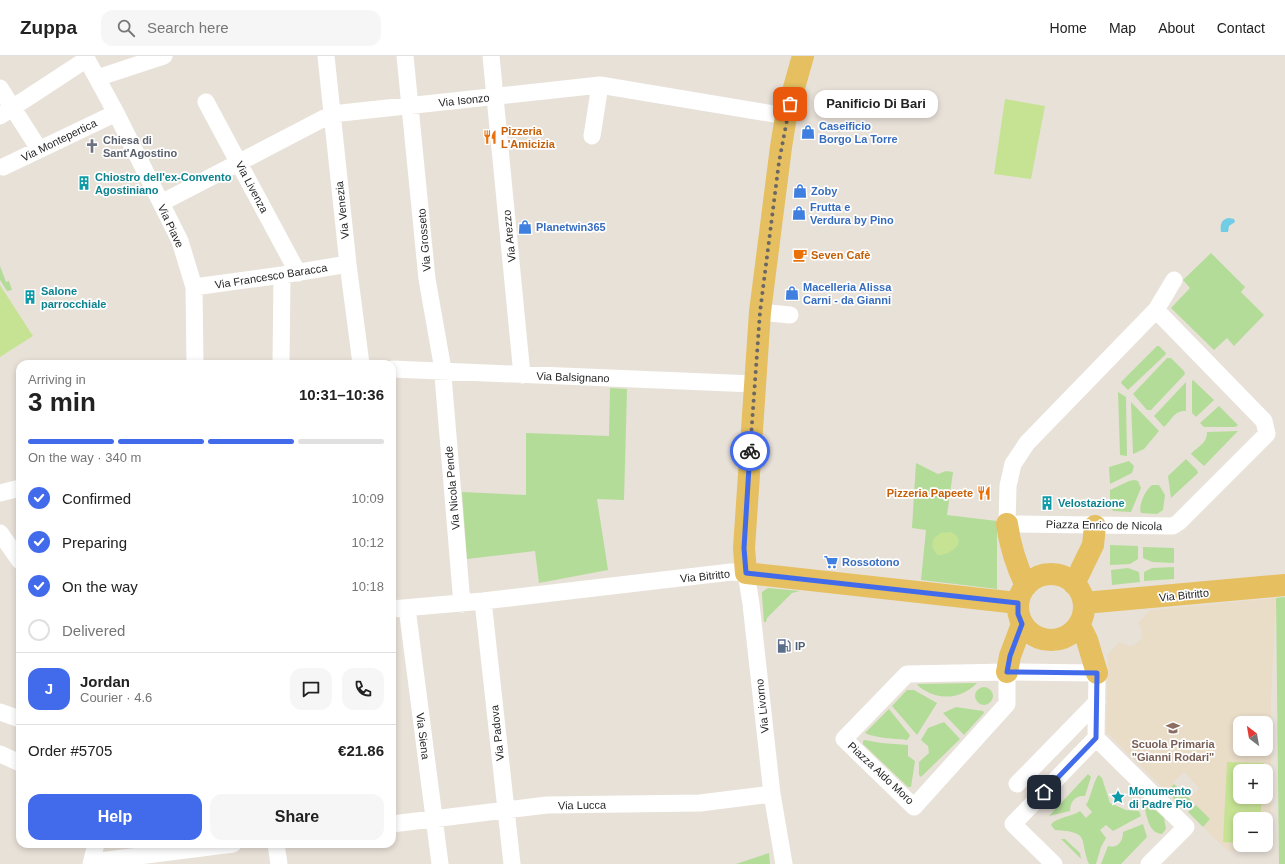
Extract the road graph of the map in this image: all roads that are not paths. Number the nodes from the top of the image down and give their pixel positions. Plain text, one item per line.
1 (164, 56) edge
2 (326, 56) edge
3 (405, 56) edge
4 (491, 56) edge
5 (803, 56) edge
6 (86, 58) edge
7 (97, 78) junction
8 (600, 85) junction
9 (0, 88) edge
10 (495, 97) junction
11 (206, 102) dead end
12 (410, 106) junction
13 (6, 112) edge
14 (116, 113) junction
15 (332, 114) junction
16 (786, 116) junction
17 (592, 136) dead end
18 (39, 150) junction
19 (239, 162) junction
20 (3, 167) dead end
21 (161, 203) junction
22 (348, 264) junction
23 (290, 274) junction
24 (1174, 280) dead end
25 (194, 287) junction
26 (1156, 310) junction
27 (760, 312) junction
28 (790, 315) dead end
29 (195, 360) edge
30 (281, 360) edge
31 (360, 360) edge
32 (396, 369) edge
33 (443, 372) junction
34 (522, 375) junction
35 (754, 384) junction
36 (16, 489) edge
37 (0, 493) edge
38 (1007, 524) junction
39 (1095, 526) junction
40 (0, 533) edge
41 (16, 555) edge
42 (746, 573) junction
43 (1074, 584) junction
44 (1285, 585) edge
45 (1022, 594) junction
46 (482, 602) junction
47 (1084, 603) junction
48 (462, 604) junction
49 (399, 609) edge
50 (1022, 624) junction
51 (1079, 624) junction
52 (1007, 672) junction
53 (1097, 673) junction
54 (1096, 702) junction
55 (0, 712) edge
56 (16, 718) edge
57 (1096, 738) junction
58 (0, 754) edge
59 (16, 761) edge
60 (1017, 784) dead end
61 (772, 794) junction
62 (506, 810) junction
63 (434, 818) junction
64 (396, 823) edge
65 (95, 848) edge
66 (204, 848) edge
67 (277, 848) edge
68 (91, 863) edge
69 (279, 864) edge
70 (440, 864) edge
71 (512, 864) edge
72 (784, 864) edge
73 (1054, 864) edge
74 (1150, 864) edge

1 - 7 street
2 - 15 street, Via Venezia
3 - 12 street, Via Grosseto
4 - 10 street, Via Arezzo
5 - 16 main road
6 - 7 street, Via Piave
6 - 13 street
7 - 14 street, Via Piave
8 - 10 street, Via Isonzo
8 - 16 street, Via Isonzo
8 - 17 street
9 - 13 street
10 - 12 street, Via Isonzo
10 - 34 street, Via Arezzo
11 - 19 street, Via Livenza
12 - 15 street, Via Isonzo
12 - 33 street, Via Grosseto
13 - 18 street
14 - 18 street, Via Montepertica
14 - 21 street, Via Piave
15 - 19 street, Via Isonzo
15 - 22 street, Via Venezia
16 - 27 main road
18 - 20 street, Via Montepertica
19 - 21 street, Via Isonzo
19 - 23 street, Via Livenza
21 - 25 street, Via Piave
22 - 23 street, Via Francesco Baracca
22 - 31 street, Via Venezia
23 - 25 street, Via Francesco Baracca
23 - 30 street
24 - 26 street
25 - 29 street, Via Piave
26 - 38 street
26 - 39 street, Piazza Enrico de Nicola
27 - 28 street
27 - 35 main road
32 - 33 street, Via Balsignano
33 - 34 street, Via Balsignano
33 - 48 street, Via Nicola Pende
34 - 35 street, Via Balsignano
35 - 42 main road
36 - 37 street
38 - 39 street, Piazza Enrico de Nicola
38 - 45 main road
39 - 43 main road
40 - 41 street
42 - 45 main road, Via Bitritto
42 - 46 street, Via Bitritto
42 - 61 street, Via Livorno
43 - 45 main road
43 - 47 main road
44 - 47 main road, Via Bitritto
45 - 50 main road
46 - 48 street, Via Bitritto
46 - 62 street, Via Padova
47 - 51 main road
48 - 49 street, Via Bitritto
49 - 63 street, Via Siena
50 - 51 main road
50 - 52 main road
51 - 53 main road
52 - 52 street, Piazza Aldo Moro
52 - 53 street
53 - 54 street
54 - 57 street
54 - 60 street
55 - 56 street
57 - 73 street
57 - 74 street
58 - 59 street
61 - 62 street, Via Lucca
61 - 72 street, Via Livorno
62 - 63 street, Via Lucca
62 - 71 street, Via Padova
63 - 64 street, Via Lucca
63 - 70 street, Via Siena
65 - 68 street
66 - 68 street
67 - 69 street

